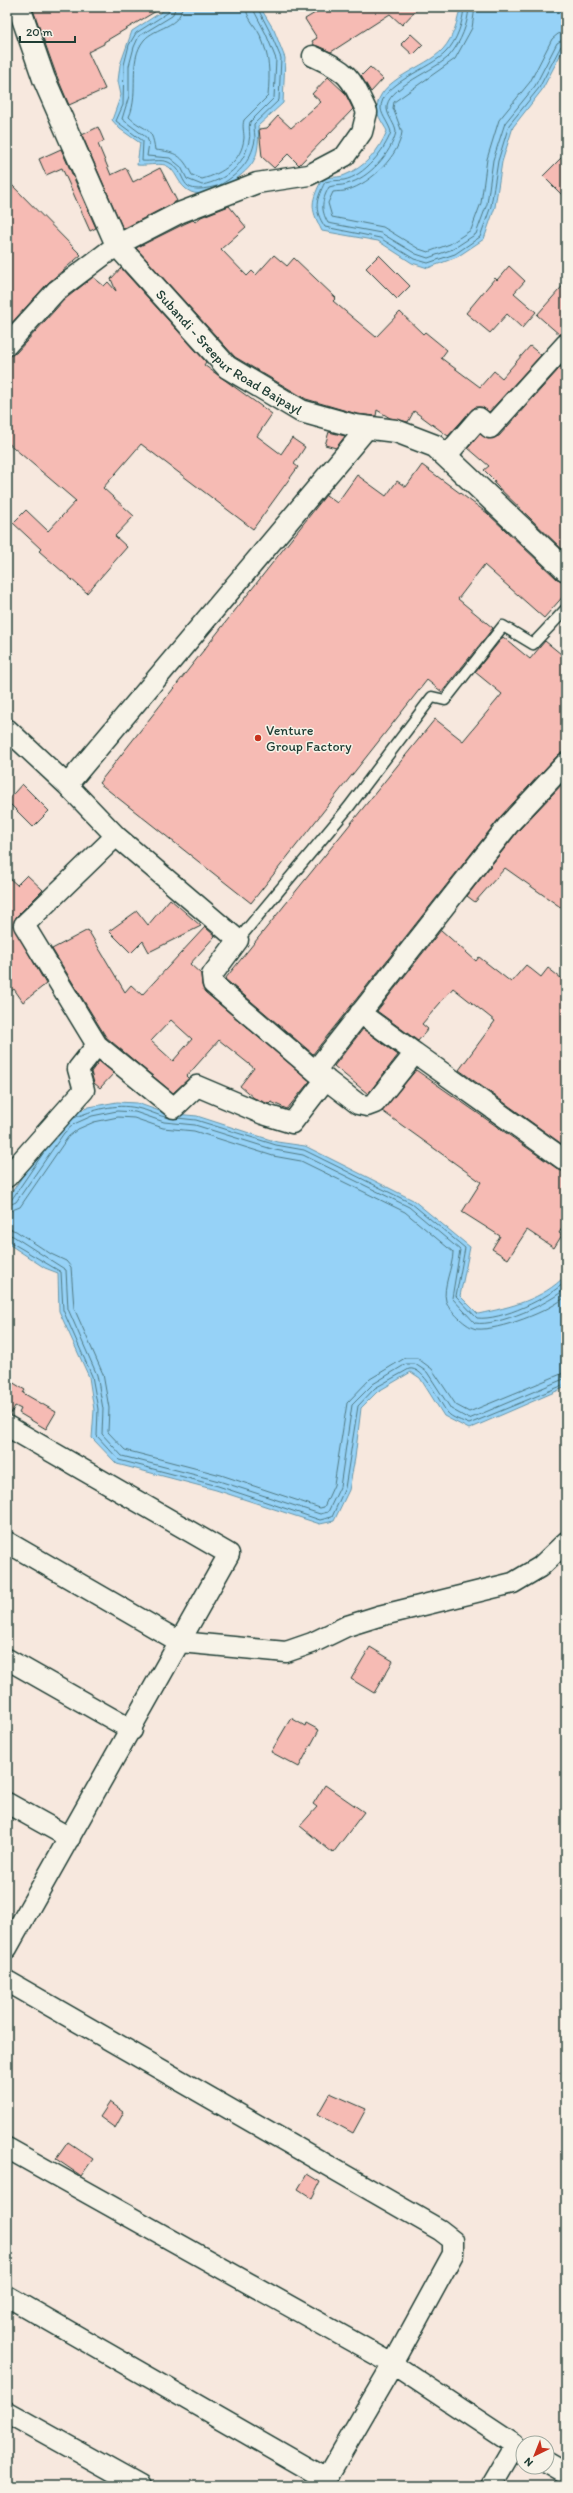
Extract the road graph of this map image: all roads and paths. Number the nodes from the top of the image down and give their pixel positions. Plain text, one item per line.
1 (19, 7) edge
2 (313, 56) dead end
3 (116, 245) junction
4 (566, 344) edge
5 (7, 345) edge
6 (368, 427) junction
7 (447, 455) junction
8 (566, 570) edge
9 (566, 609) edge
10 (7, 729) edge
11 (566, 763) edge
12 (67, 785) junction
13 (116, 836) junction
14 (238, 940) junction
15 (360, 1013) junction
16 (97, 1045) junction
17 (415, 1053) junction
18 (320, 1075) junction
19 (566, 1161) edge
20 (7, 1177) edge
21 (7, 1426) edge
22 (7, 1542) edge
23 (566, 1542) edge
24 (180, 1642) junction
25 (7, 1659) edge
26 (132, 1730) junction
27 (7, 1804) edge
28 (70, 1838) junction
29 (7, 1948) edge
30 (7, 1982) edge
31 (7, 2148) edge
32 (7, 2296) edge
33 (393, 2364) junction
34 (7, 2412) edge
35 (515, 2445) edge
36 (515, 2453) edge
37 (555, 2468) edge
38 (566, 2474) edge
39 (324, 2482) edge
40 (140, 2486) edge
41 (491, 2486) edge

1 - 3 street, Subandi - Sreepur Road Baipayl
2 - 3 street
3 - 5 street
3 - 6 street, Subandi - Sreepur Road Baipayl
4 - 7 street
6 - 7 street, Subandi - Sreepur Road Baipayl
6 - 12 street
7 - 8 street, Subandi - Sreepur Road Baipayl
9 - 14 lane
10 - 12 street
11 - 15 street
12 - 13 street
13 - 14 street
13 - 16 street
14 - 18 street
15 - 17 street
15 - 18 street
16 - 18 street
16 - 20 street
17 - 18 street
17 - 19 street
21 - 24 street
22 - 24 street
23 - 24 street
24 - 26 street
25 - 26 street
26 - 28 street
27 - 28 street
28 - 29 street
30 - 33 street
31 - 33 street
32 - 39 street
33 - 35 street
33 - 39 street
34 - 40 street
36 - 41 street
37 - 38 street

